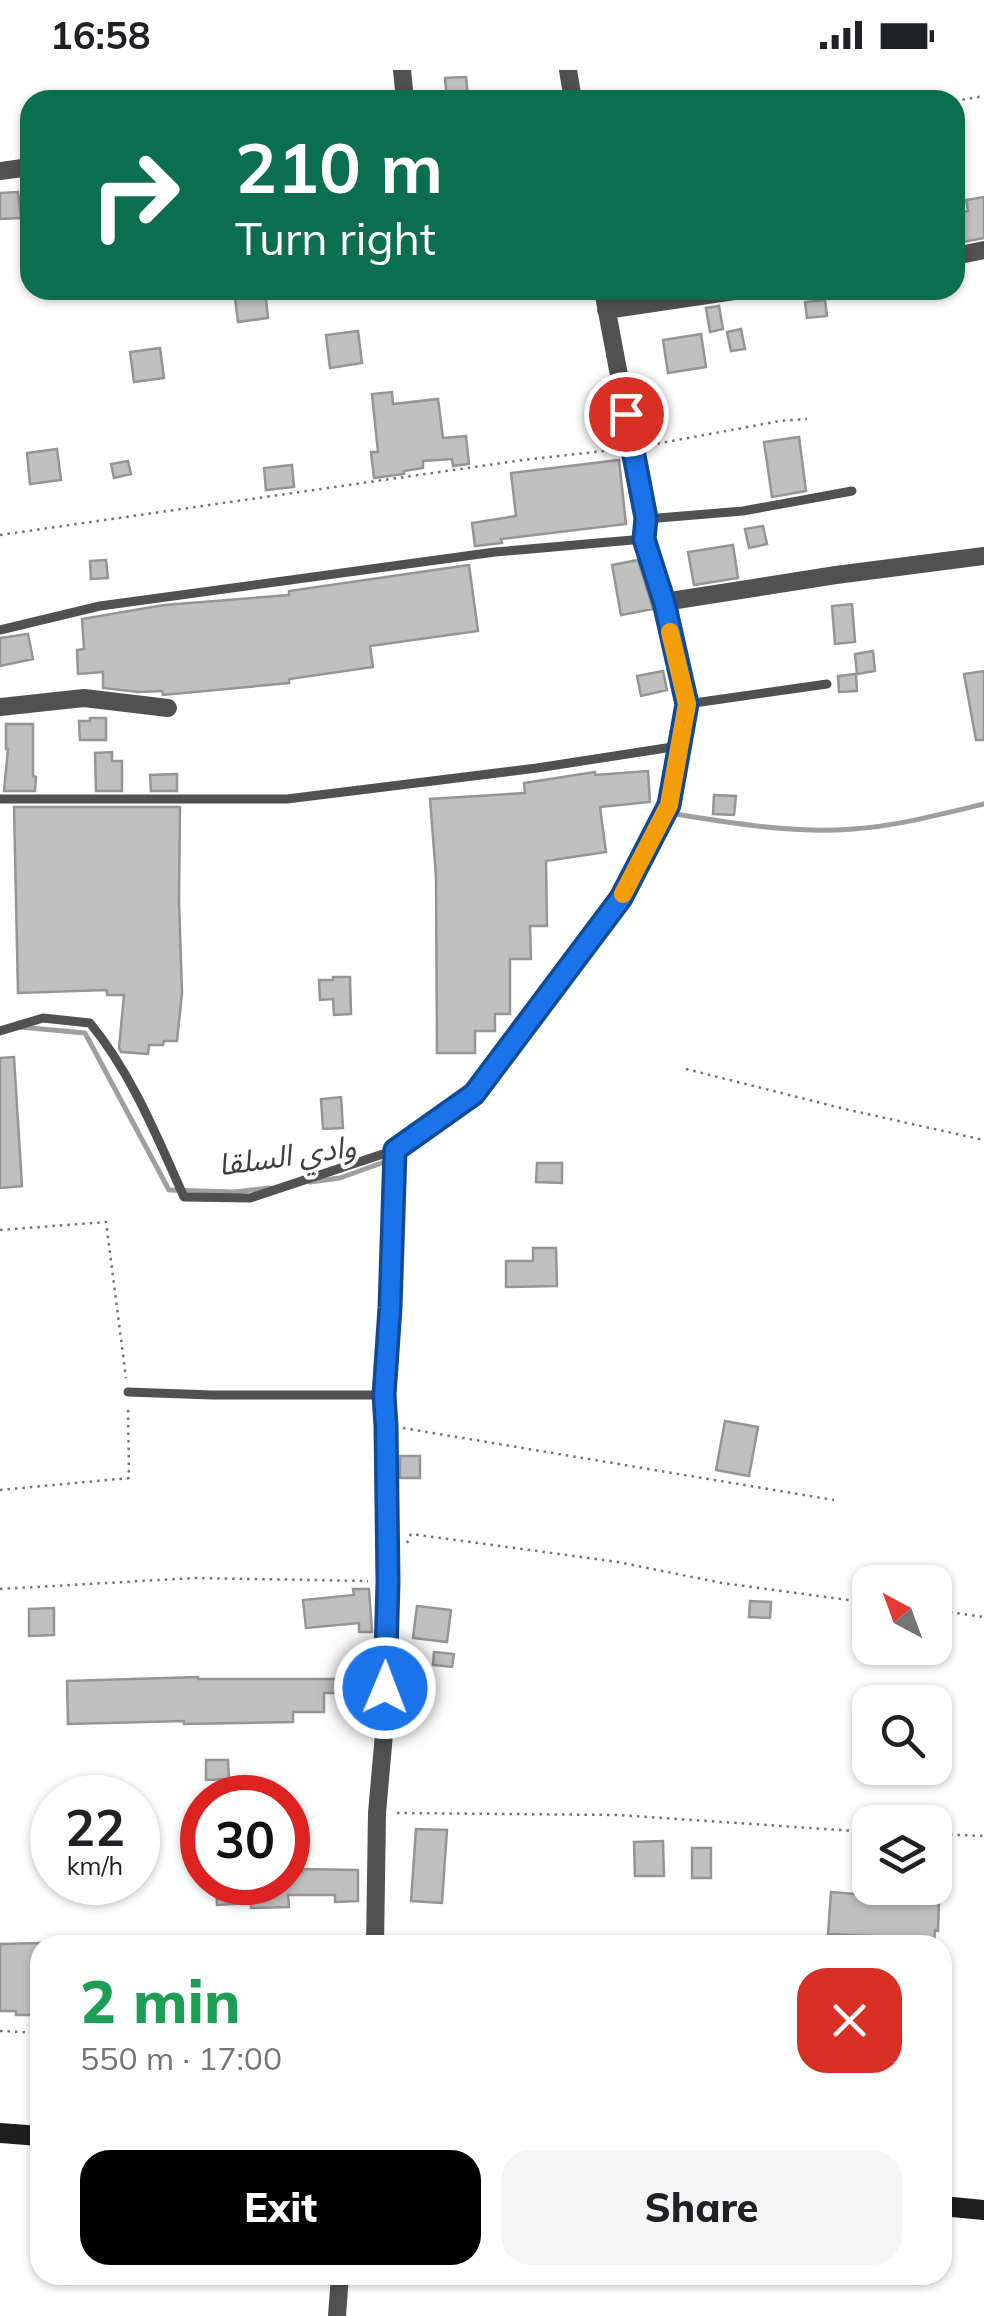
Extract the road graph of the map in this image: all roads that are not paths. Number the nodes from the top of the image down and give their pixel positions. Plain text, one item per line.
1 (604, 300) edge
2 (674, 300) edge
3 (606, 310) junction
4 (852, 491) dead end
5 (646, 518) junction
6 (644, 539) junction
7 (984, 556) edge
8 (664, 602) junction
9 (0, 630) edge
10 (828, 684) dead end
11 (687, 704) junction
12 (0, 707) edge
13 (168, 708) dead end
14 (678, 746) junction
15 (0, 798) edge
16 (0, 1031) edge
17 (395, 1150) junction
18 (128, 1392) road end
19 (384, 1395) junction
20 (374, 1935) edge
21 (0, 2134) edge
22 (30, 2136) edge
23 (952, 2207) edge
24 (984, 2210) edge
25 (339, 2285) edge
26 (337, 2316) edge

1 - 3 street
2 - 3 street
3 - 5 street
4 - 5 lane
5 - 6 street
6 - 8 street
6 - 9 lane
7 - 8 street
8 - 11 street
10 - 11 lane
11 - 14 street
12 - 13 street
14 - 15 lane
14 - 17 lane
16 - 17 lane
17 - 19 street
18 - 19 lane
19 - 20 street
21 - 22 street
23 - 24 street
25 - 26 street

